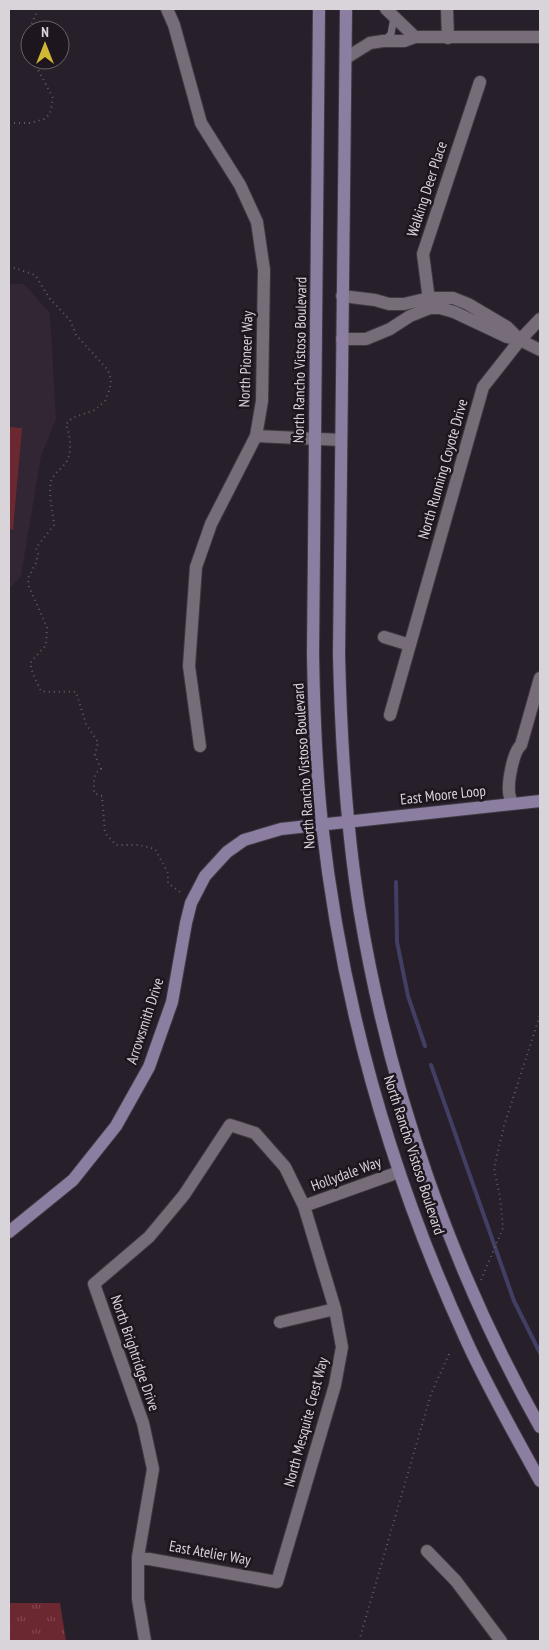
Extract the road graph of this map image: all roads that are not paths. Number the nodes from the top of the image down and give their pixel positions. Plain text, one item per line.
1 (167, 9) edge
2 (319, 9) edge
3 (346, 9) edge
4 (446, 9) edge
5 (390, 13) edge
6 (415, 37) junction
7 (540, 37) edge
8 (448, 38) junction
9 (384, 41) junction
10 (346, 58) junction
11 (480, 82) dead end
12 (342, 296) junction
13 (429, 303) junction
14 (540, 319) edge
15 (342, 339) junction
16 (520, 340) junction
17 (540, 350) edge
18 (256, 436) junction
19 (314, 438) junction
20 (341, 440) junction
21 (384, 637) dead end
22 (410, 645) junction
23 (540, 678) edge
24 (390, 715) dead end
25 (200, 746) dead end
26 (540, 801) edge
27 (512, 804) junction
28 (349, 822) junction
29 (322, 824) junction
30 (230, 1125) joint
31 (399, 1172) junction
32 (304, 1206) junction
33 (9, 1232) edge
34 (335, 1309) junction
35 (280, 1322) dead end
36 (540, 1427) edge
37 (540, 1481) edge
38 (426, 1552) dead end
39 (138, 1557) junction
40 (277, 1582) joint
41 (145, 1641) edge
42 (501, 1641) edge

1 - 18 street, North Pioneer Way
2 - 19 main road, North Rancho Vistoso Boulevard
3 - 10 main road, North Rancho Vistoso Boulevard
4 - 8 street
5 - 6 street
5 - 9 lane
6 - 8 street
6 - 9 street
7 - 8 street
9 - 10 street
10 - 12 main road, North Rancho Vistoso Boulevard
11 - 13 street, Walking Deer Place
12 - 13 street
12 - 15 main road, North Rancho Vistoso Boulevard
13 - 15 street
13 - 16 street
14 - 16 street, North Running Coyote Drive
15 - 20 main road, North Rancho Vistoso Boulevard
16 - 17 street
16 - 22 street, North Running Coyote Drive
18 - 19 street
18 - 25 street, North Pioneer Way
19 - 20 street
19 - 29 main road, North Rancho Vistoso Boulevard
20 - 28 main road, North Rancho Vistoso Boulevard
21 - 22 street
22 - 24 street, North Running Coyote Drive
23 - 27 street
26 - 27 main road, East Moore Loop
27 - 28 main road, East Moore Loop
28 - 29 main road, East Moore Loop
28 - 36 main road, North Rancho Vistoso Boulevard
29 - 31 main road, North Rancho Vistoso Boulevard
29 - 33 main road, Arrowsmith Drive
30 - 32 street, North Mesquite Crest Way
30 - 39 street, North Brightridge Drive
31 - 32 street, Hollydale Way
31 - 37 main road, North Rancho Vistoso Boulevard
32 - 34 street, North Mesquite Crest Way
34 - 35 street
34 - 40 street, North Mesquite Crest Way
38 - 42 street
39 - 40 street, East Atelier Way
39 - 41 street, North Brightridge Drive

